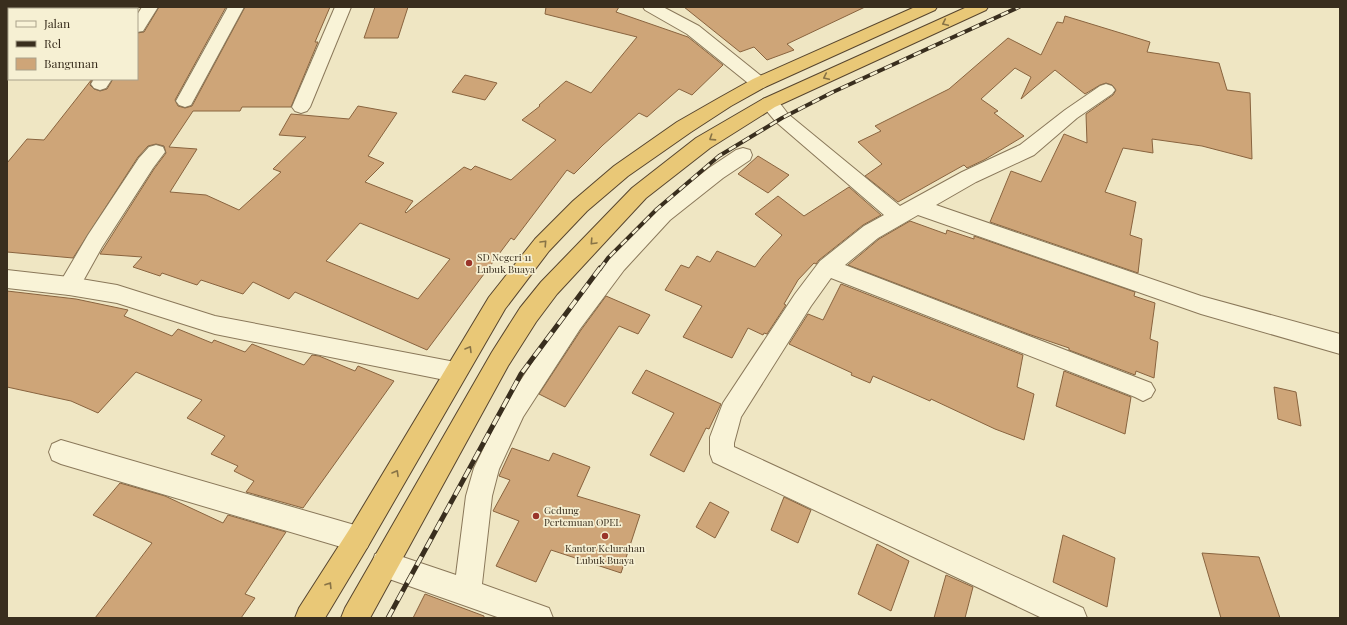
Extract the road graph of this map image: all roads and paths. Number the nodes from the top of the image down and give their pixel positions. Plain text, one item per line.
1 (150, 7) edge
2 (236, 7) edge
3 (343, 7) edge
4 (651, 7) edge
5 (929, 7) edge
6 (980, 7) edge
7 (138, 25) edge
8 (759, 82) junction
9 (1106, 90) dead end
10 (185, 101) dead end
11 (769, 103) junction
12 (301, 107) dead end
13 (156, 152) dead end
14 (743, 155) dead end
15 (635, 162) junction
16 (655, 179) junction
17 (580, 206) junction
18 (907, 211) junction
19 (608, 226) junction
20 (827, 267) junction
21 (7, 279) edge
22 (69, 286) junction
23 (1340, 344) edge
24 (455, 372) junction
25 (1143, 390) dead end
26 (61, 452) dead end
27 (358, 539) junction
28 (385, 564) junction
29 (467, 593) junction
30 (309, 618) edge
31 (355, 618) edge
32 (539, 618) edge
33 (1074, 618) edge

1 - 7 street
2 - 10 street
3 - 12 street
4 - 8 street
5 - 8 highway
6 -> 11 highway
8 - 15 highway
9 - 18 street
11 -> 16 highway
11 - 18 street
13 - 22 street
14 - 29 street
15 - 16 highway
15 - 17 highway
16 - 19 highway
17 - 19 highway
24 -> 17 highway
18 - 20 street
18 - 23 street
19 -> 28 highway
20 - 25 street
20 - 33 street
21 - 22 street
22 - 24 street
27 -> 24 highway
26 - 27 street
30 -> 27 highway
28 - 29 street
28 - 31 highway
29 - 32 street

